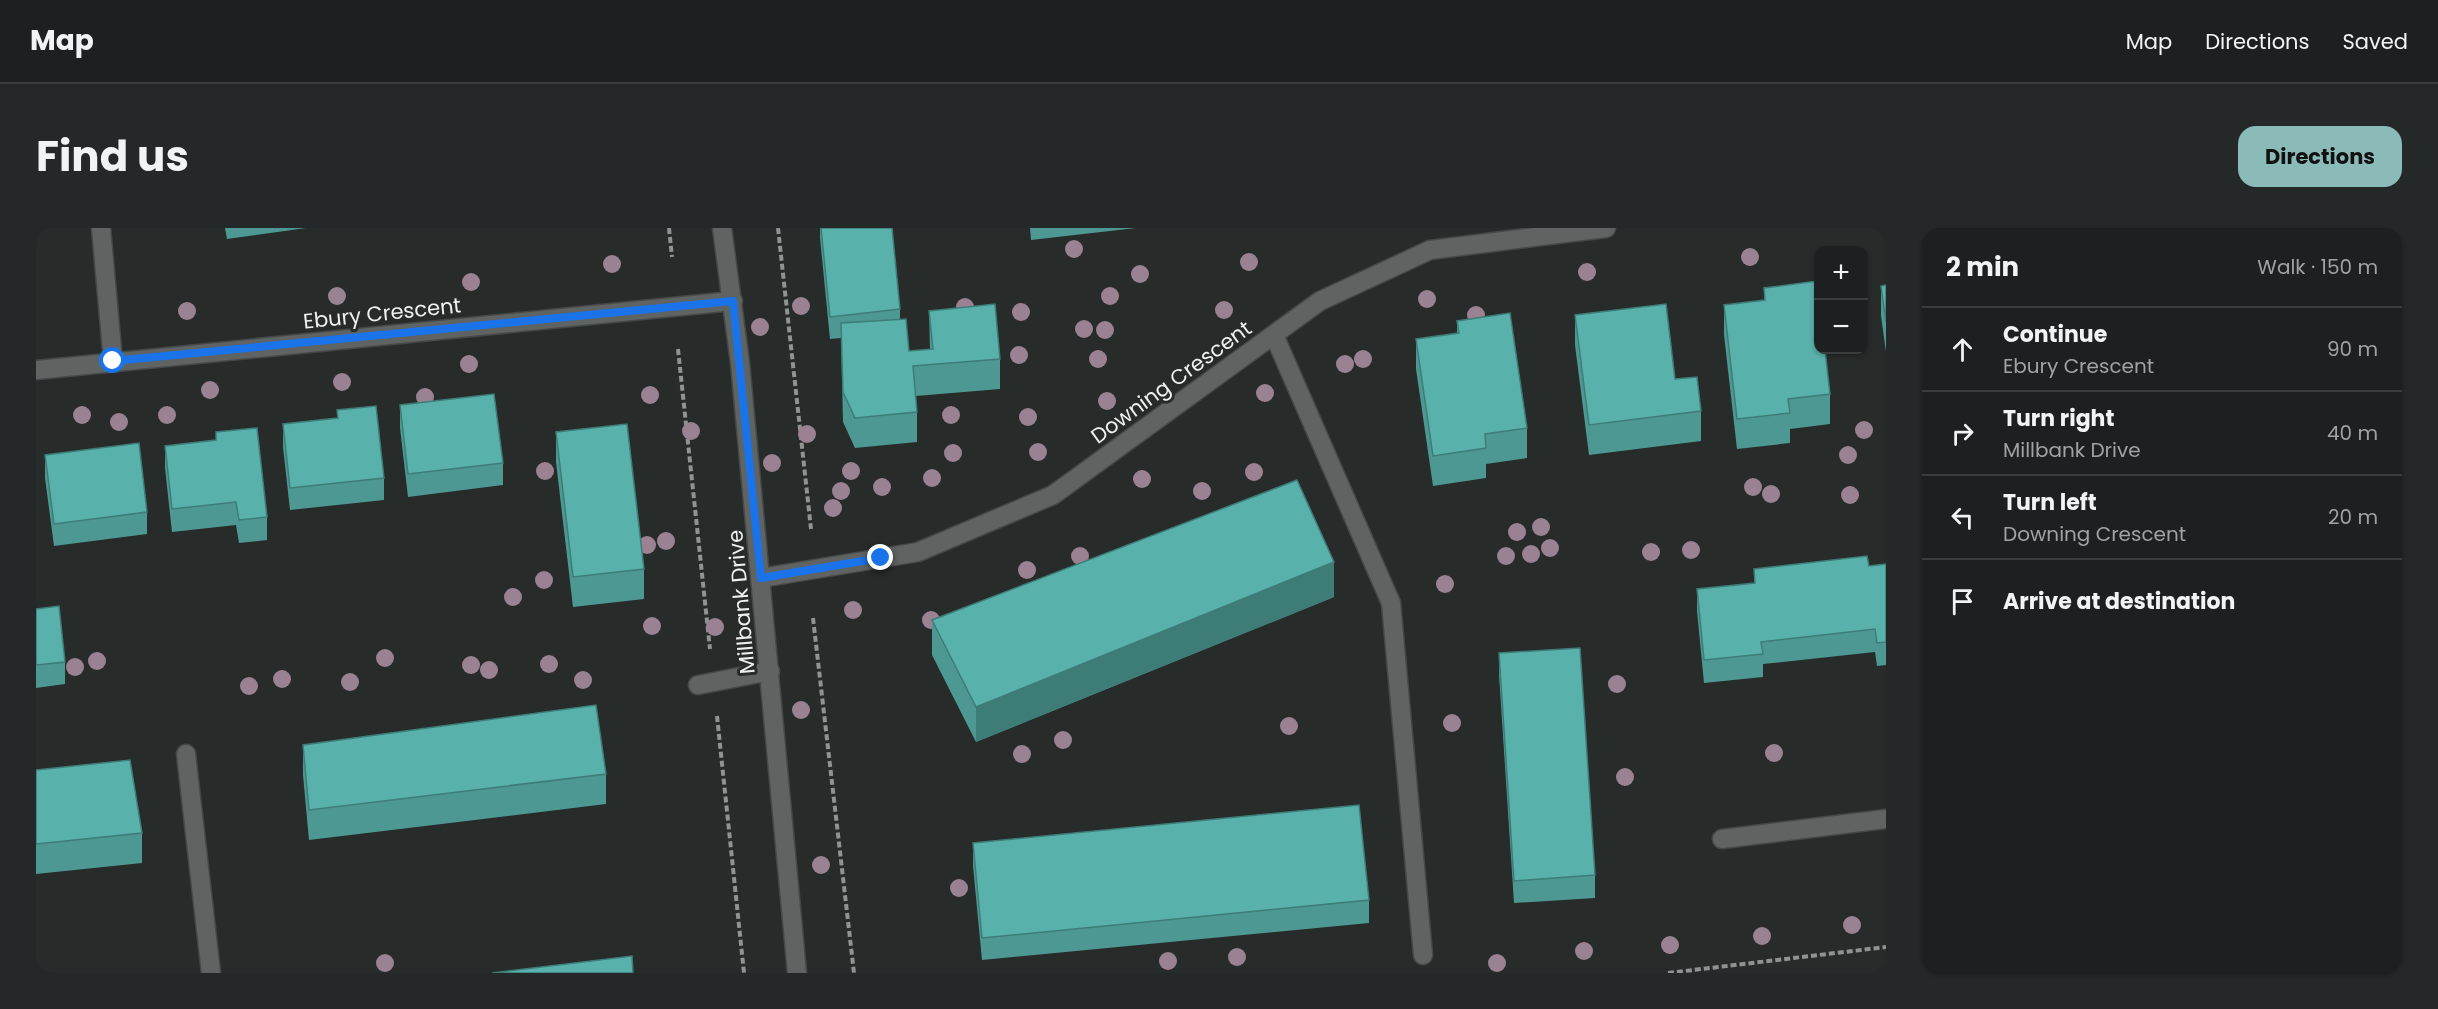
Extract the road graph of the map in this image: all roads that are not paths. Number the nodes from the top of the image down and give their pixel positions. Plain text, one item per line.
1 (102, 228) edge
2 (722, 228) edge
3 (1606, 228) edge
4 (733, 301) junction
5 (1274, 335) junction
6 (113, 361) junction
7 (36, 370) edge
8 (761, 578) junction
9 (770, 672) junction
10 (698, 685) dead end
11 (186, 754) dead end
12 (1886, 819) edge
13 (1722, 839) dead end
14 (1423, 955) dead end
15 (211, 973) edge
16 (797, 973) edge

1 - 6 street
2 - 4 street, Millbank Drive
3 - 5 street, Downing Crescent
4 - 6 street, Ebury Crescent
4 - 8 street, Millbank Drive
5 - 8 street, Downing Crescent
5 - 14 street
6 - 7 street, Ebury Crescent
8 - 9 street, Millbank Drive
9 - 10 street
9 - 16 street, Millbank Drive
11 - 15 street
12 - 13 street

